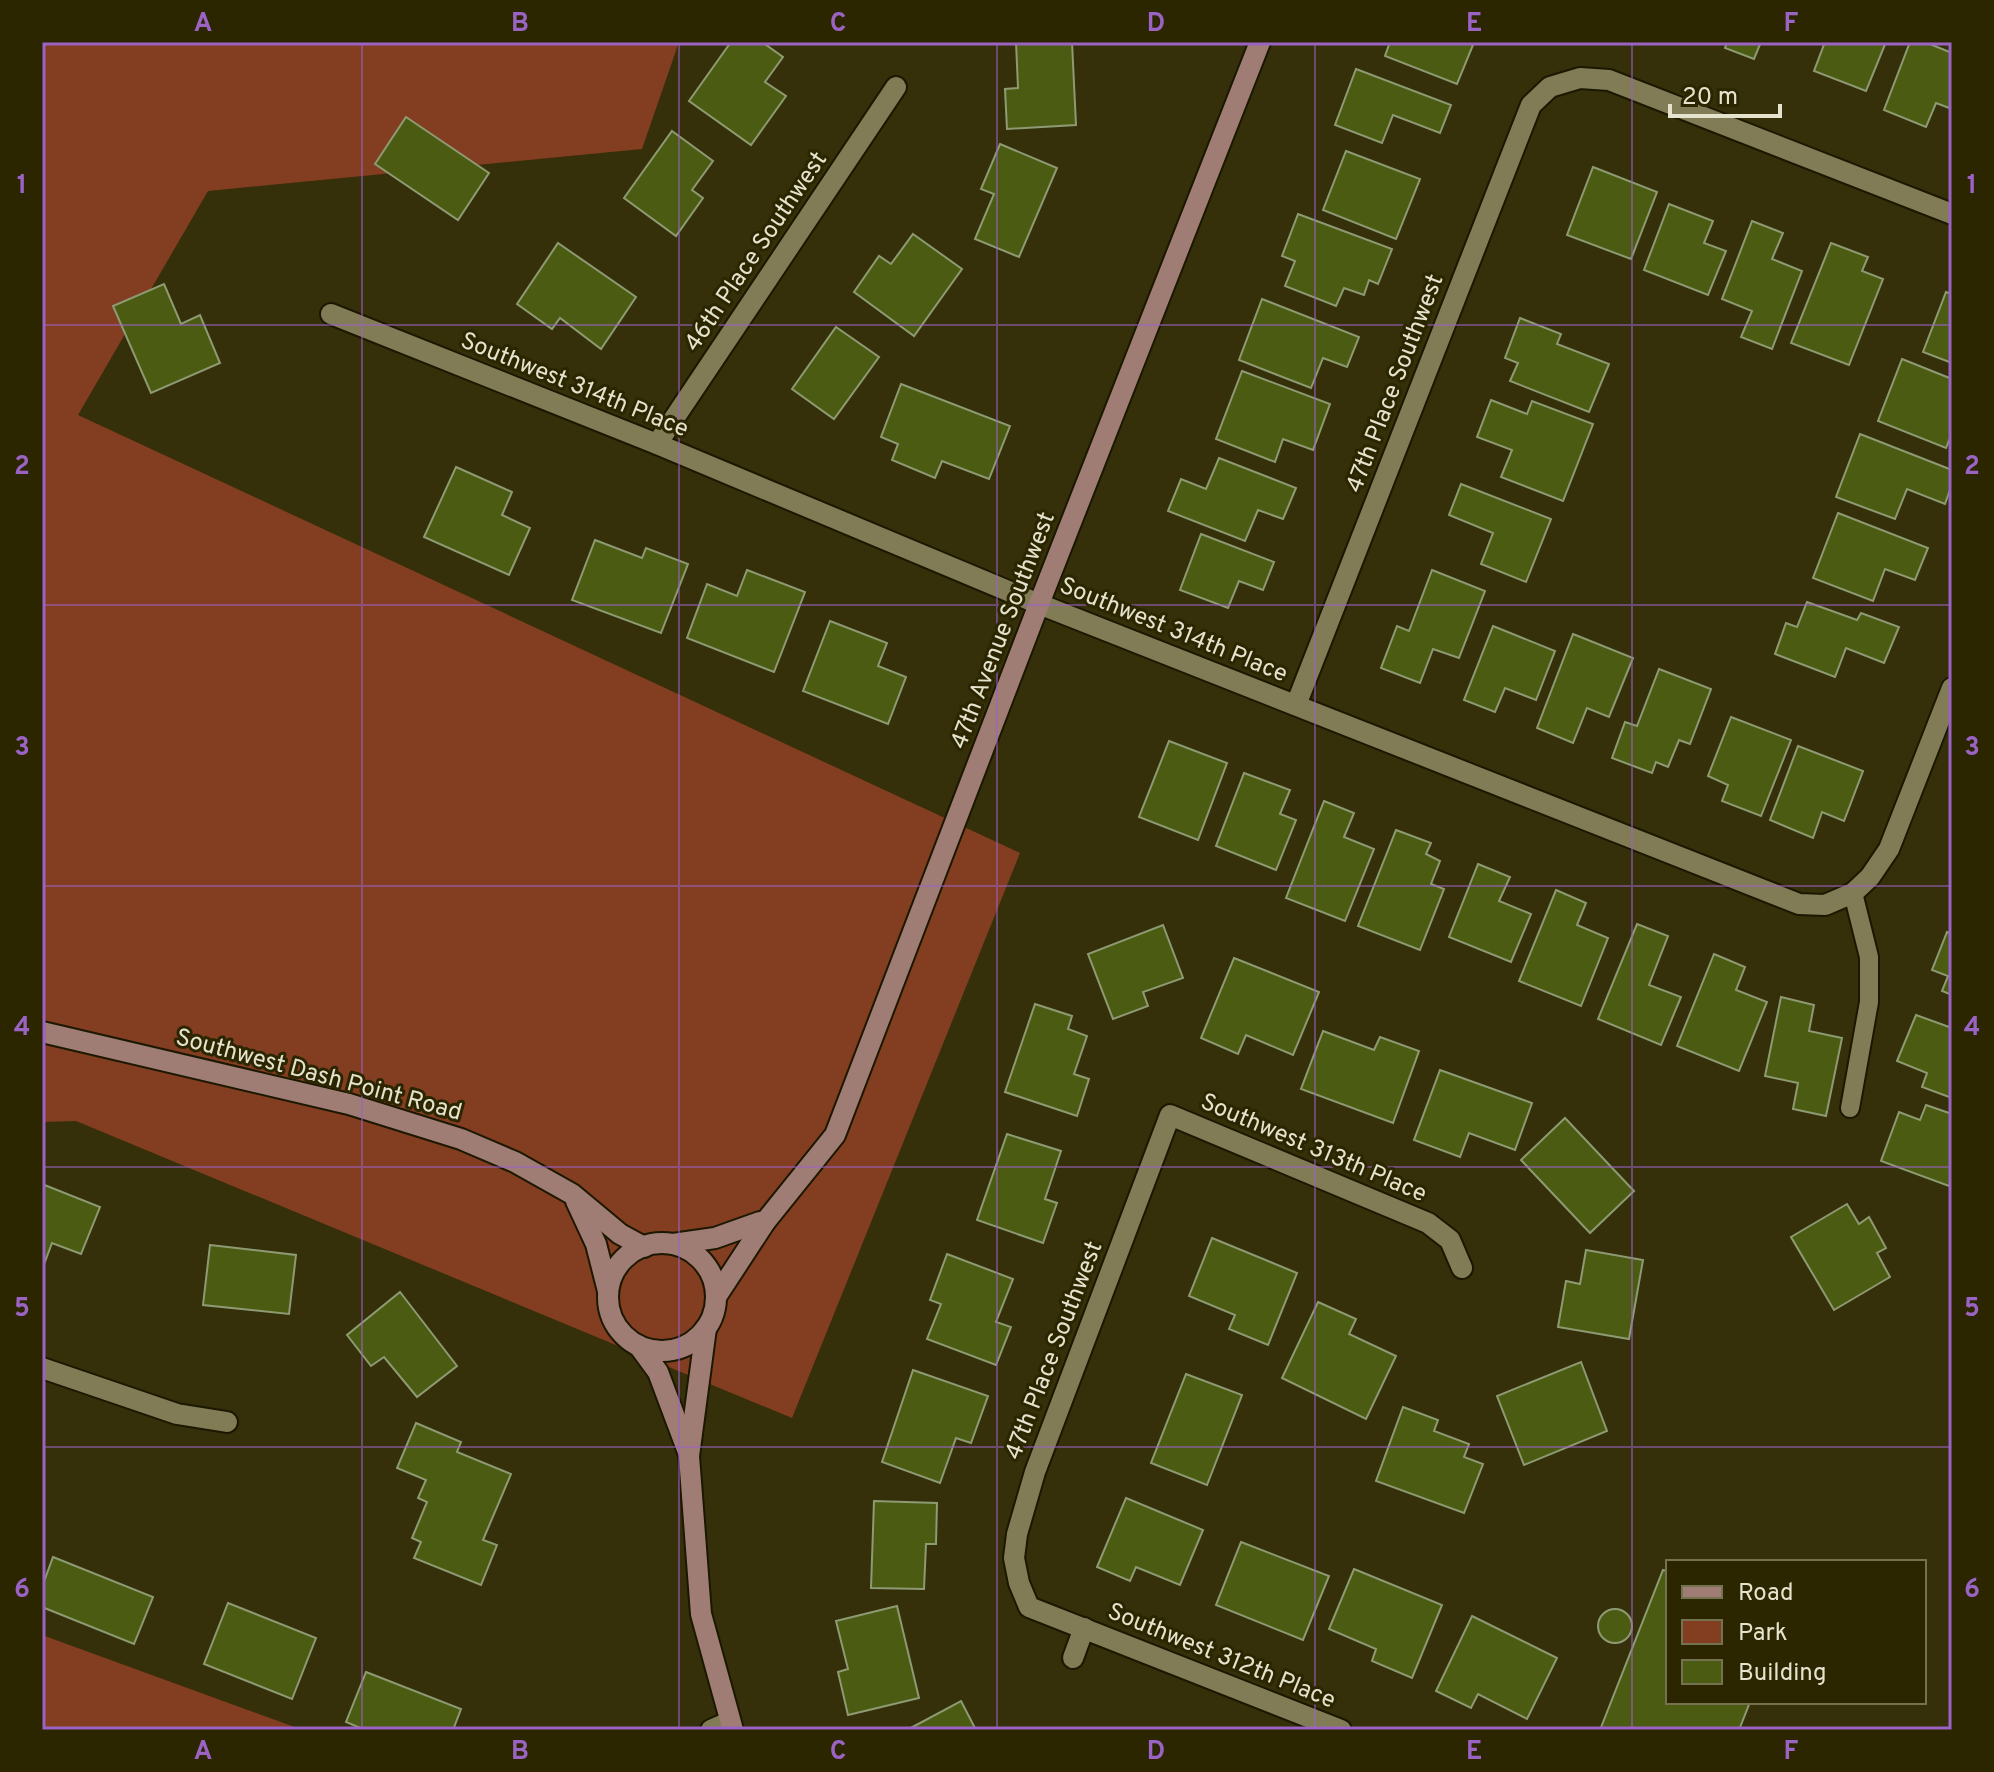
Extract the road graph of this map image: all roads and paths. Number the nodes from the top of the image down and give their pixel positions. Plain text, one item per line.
1 (1260, 42) edge
2 (896, 87) dead end
3 (1952, 214) edge
4 (331, 314) dead end
5 (657, 444) junction
6 (1039, 604) junction
7 (1952, 688) edge
8 (1296, 705) junction
9 (1853, 893) junction
10 (42, 1032) edge
11 (1850, 1108) dead end
12 (1170, 1115) joint
13 (572, 1194) junction
14 (765, 1222) junction
15 (670, 1245) junction
16 (644, 1247) junction
17 (1462, 1268) dead end
18 (608, 1292) junction
19 (716, 1297) junction
20 (706, 1328) junction
21 (639, 1346) junction
22 (42, 1368) edge
23 (227, 1422) dead end
24 (689, 1456) junction
25 (1029, 1607) joint
26 (1084, 1628) junction
27 (1073, 1658) dead end
28 (724, 1727) edge
29 (1341, 1730) edge

1 - 6 main road, 47th Avenue Southwest
2 - 5 street, 46th Place Southwest
3 - 8 street, 47th Place Southwest
4 - 5 street, Southwest 314th Place
5 - 6 street, Southwest 314th Place
6 - 8 street, Southwest 314th Place
6 - 14 main road, 47th Avenue Southwest
7 - 9 street
8 - 9 street, Southwest 314th Place
9 - 11 lane
10 - 13 main road, Southwest Dash Point Road
12 - 17 street, Southwest 313th Place
12 - 25 street, 47th Place Southwest
13 - 16 main road, Southwest Dash Point Road
13 - 18 main road
14 - 15 main road
14 - 19 main road, 47th Avenue Southwest
15 - 16 main road
15 - 19 main road
16 - 18 main road
18 - 21 main road
19 - 20 main road
20 - 21 main road
20 - 24 main road
21 - 24 main road
22 - 23 street
24 - 28 main road
25 - 26 street, Southwest 312th Place
26 - 27 street, Southwest 312th Place
26 - 29 street, Southwest 312th Place

